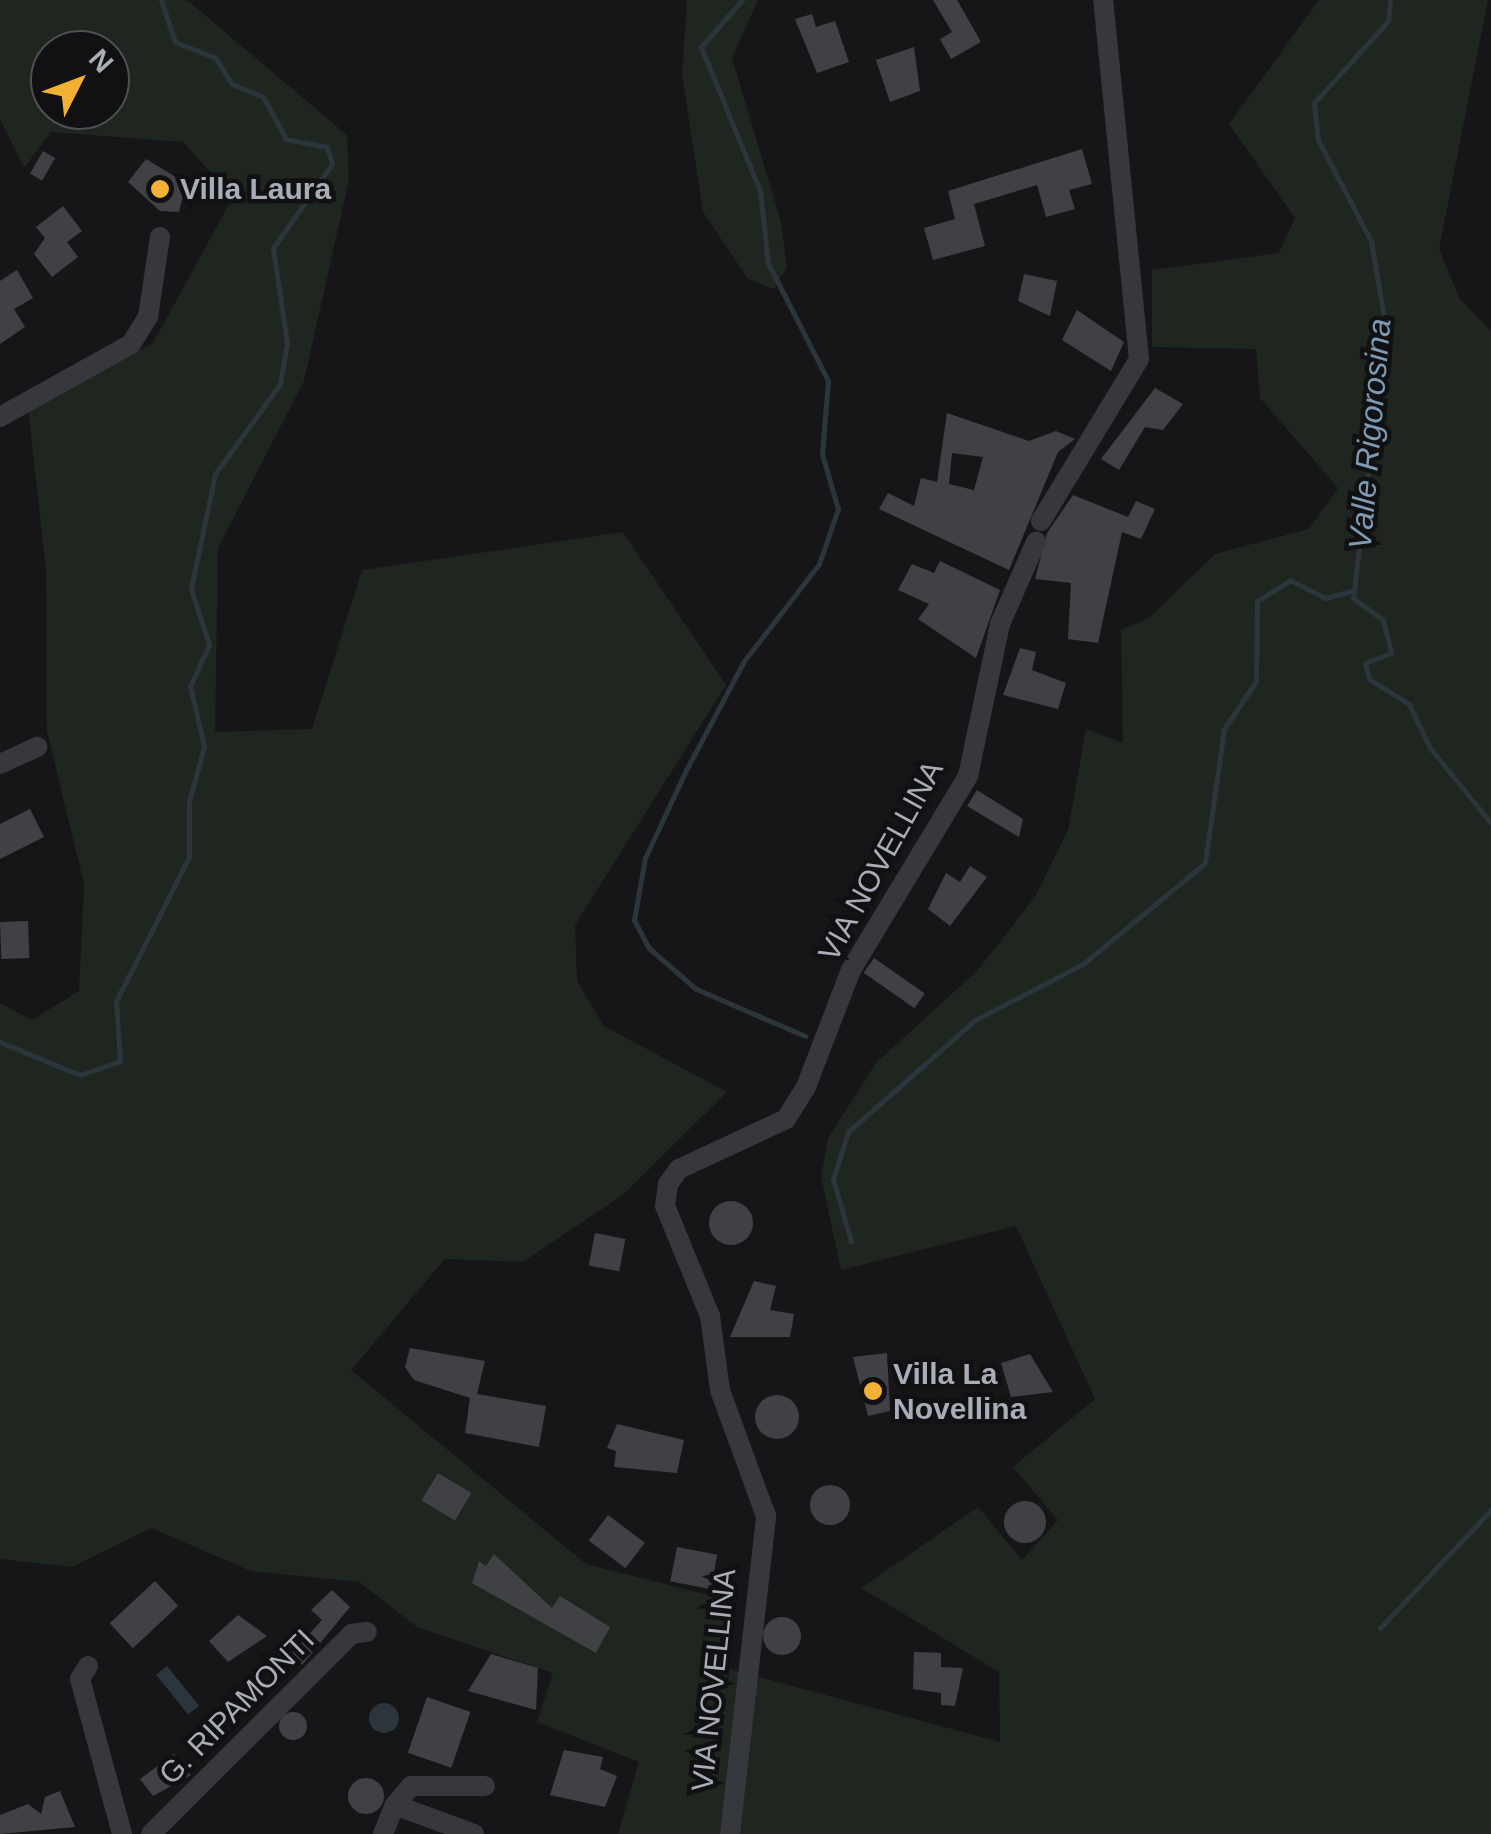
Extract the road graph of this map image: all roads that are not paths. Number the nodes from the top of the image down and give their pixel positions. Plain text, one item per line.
1 (1103, 0) edge
2 (160, 237) dead end
3 (0, 417) edge
4 (1042, 521) dead end
5 (1036, 542) dead end
6 (38, 746) dead end
7 (0, 764) edge
8 (367, 1632) dead end
9 (88, 1666) dead end
10 (484, 1786) dead end
11 (395, 1804) junction
12 (122, 1834) edge
13 (151, 1834) edge
14 (383, 1834) edge
15 (474, 1834) edge
16 (730, 1834) edge

1 - 4 street
2 - 3 street
5 - 16 street, VIA NOVELLINA
6 - 7 street
8 - 13 street, G. RIPAMONTI
9 - 12 street
10 - 11 street
11 - 14 street
11 - 15 street

